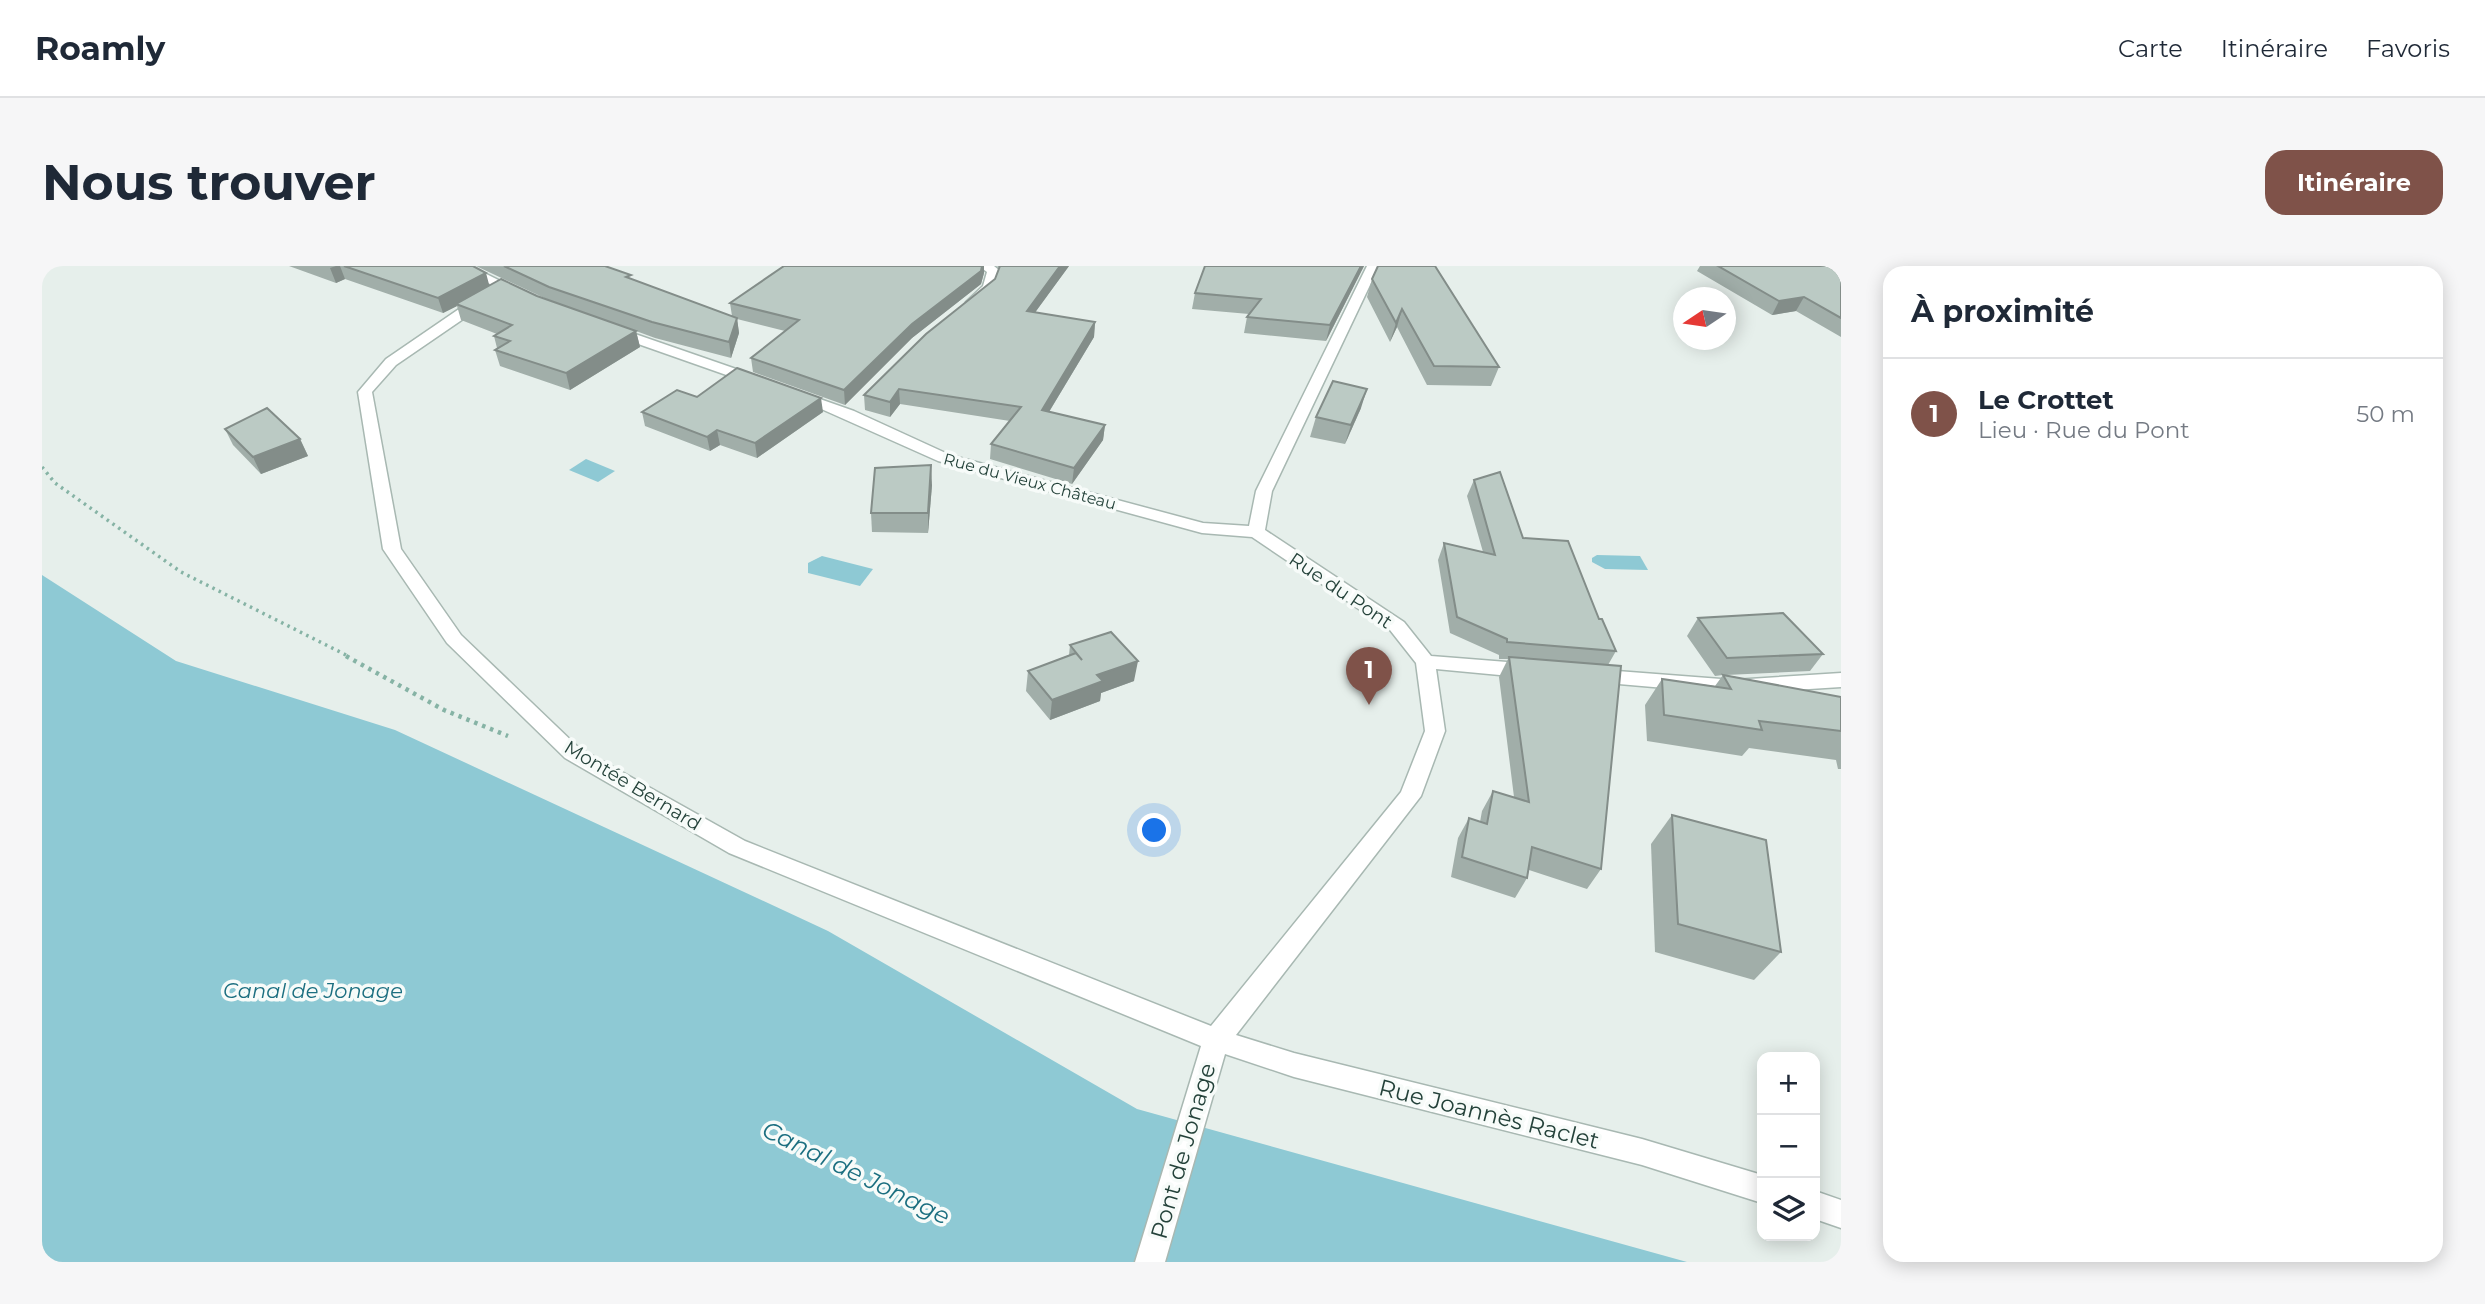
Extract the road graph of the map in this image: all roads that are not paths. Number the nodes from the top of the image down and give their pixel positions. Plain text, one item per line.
1 (985, 266) edge
2 (1373, 266) edge
3 (470, 267) edge
4 (507, 287) junction
5 (537, 302) edge
6 (959, 312) edge
7 (597, 325) edge
8 (1256, 531) junction
9 (1425, 662) junction
10 (1546, 672) edge
11 (1573, 674) edge
12 (1841, 680) edge
13 (1216, 1040) junction
14 (1757, 1187) edge
15 (1820, 1207) edge
16 (1841, 1214) edge
17 (1150, 1262) edge

1 - 6 street
2 - 8 street
3 - 4 street
4 - 5 street
4 - 13 street, Montée Bernard
7 - 8 street, Rue du Vieux Château
8 - 9 street, Rue du Pont
9 - 10 street
9 - 13 street, Rue du Pont
11 - 12 street
13 - 14 street, Rue Joannès Raclet
13 - 17 street, Pont de Jonage
15 - 16 street

